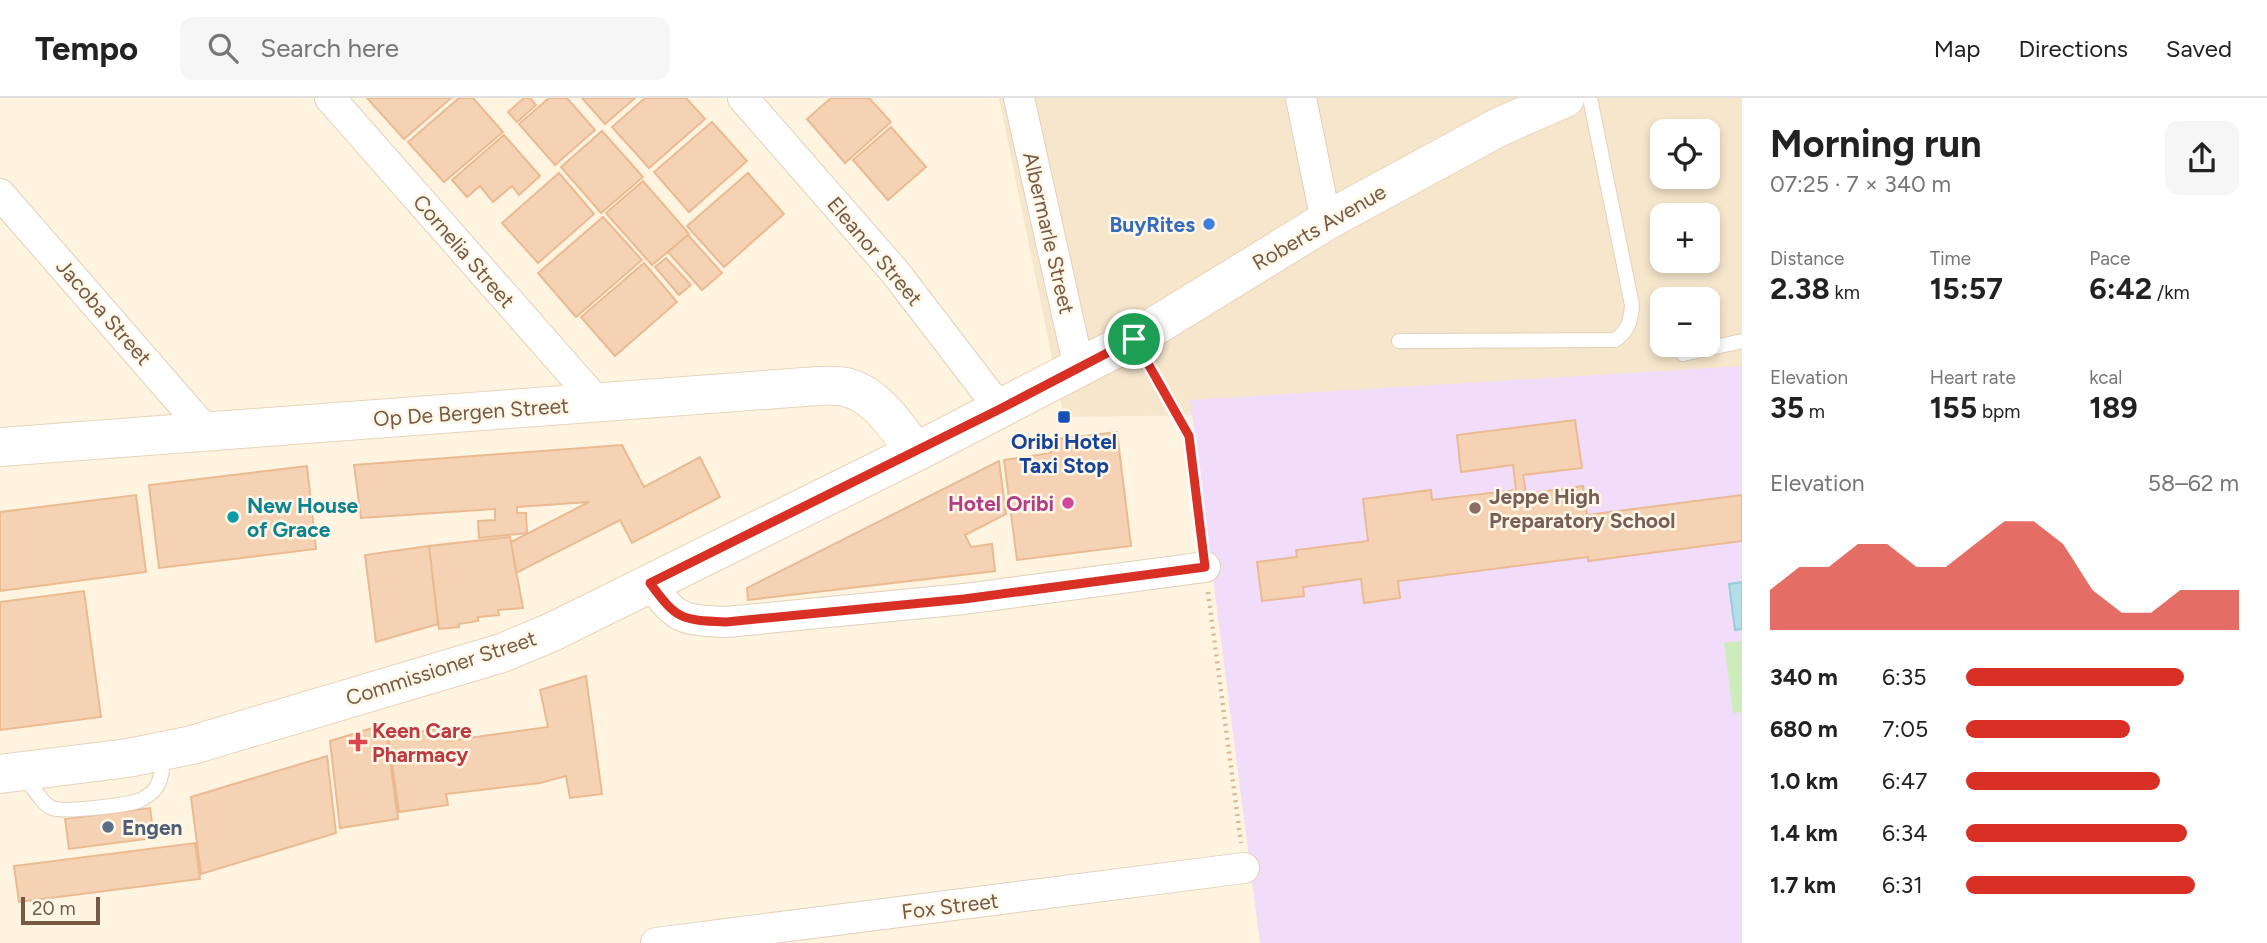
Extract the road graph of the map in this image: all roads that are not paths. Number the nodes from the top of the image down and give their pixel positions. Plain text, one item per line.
1 (330, 98) edge
2 (743, 98) edge
3 (1019, 98) edge
4 (1301, 98) edge
5 (1565, 98) edge
6 (1590, 98) edge
7 (0, 194) edge
8 (1326, 221) junction
9 (1399, 341) dead end
10 (1742, 341) edge
11 (1720, 346) edge
12 (1079, 368) junction
13 (598, 403) junction
14 (1000, 409) junction
15 (207, 432) junction
16 (0, 447) edge
17 (916, 452) junction
18 (1205, 567) road end
19 (650, 583) junction
20 (10, 773) edge
21 (1244, 869) road end
22 (656, 943) edge

1 - 13 street, Cornelia Street
2 - 14 street, Eleanor Street
3 - 12 street, Albermarle Street
4 - 8 street
5 - 8 main road, Roberts Avenue
6 - 9 lane
7 - 15 street, Jacoba Street
8 - 12 main road, Roberts Avenue
10 - 11 lane
12 - 14 main road, Commissioner Street
13 - 15 main road, Op De Bergen Street
13 - 17 main road, Op De Bergen Street
14 - 17 main road, Commissioner Street
15 - 16 main road, Op De Bergen Street
17 - 19 main road, Commissioner Street
18 - 19 street
19 - 20 main road, Commissioner Street
21 - 22 street, Fox Street

